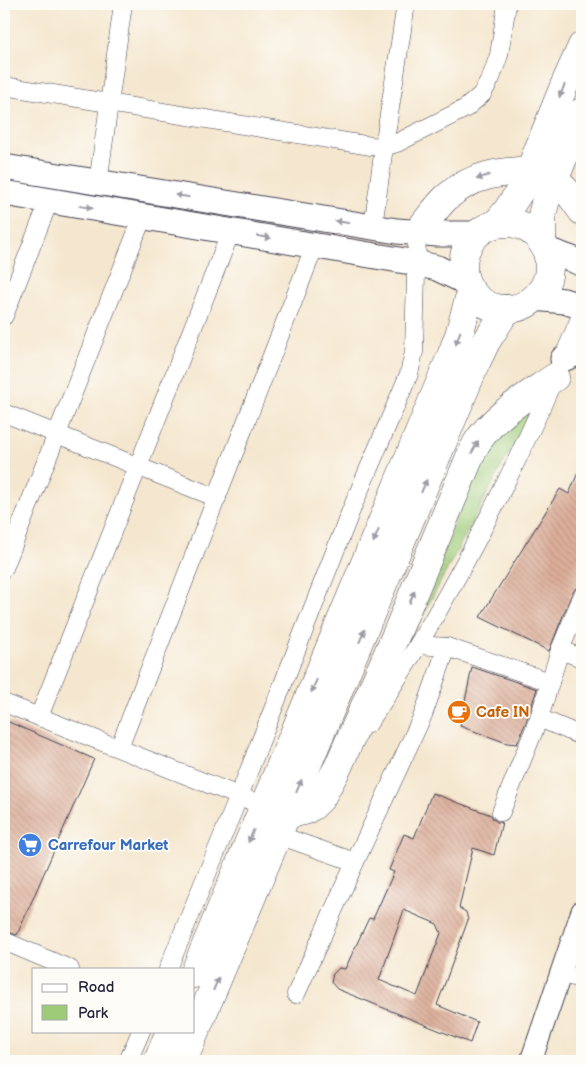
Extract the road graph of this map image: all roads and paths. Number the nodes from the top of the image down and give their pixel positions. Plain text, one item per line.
1 (123, 4) edge
2 (406, 4) edge
3 (507, 4) edge
4 (582, 46) edge
5 (4, 86) edge
6 (109, 103) junction
7 (582, 112) edge
8 (384, 147) junction
9 (4, 167) edge
10 (543, 175) junction
11 (98, 183) junction
12 (4, 193) edge
13 (49, 200) junction
14 (582, 211) edge
15 (143, 216) junction
16 (373, 227) junction
17 (487, 229) junction
18 (231, 231) junction
19 (417, 233) junction
20 (315, 245) junction
21 (544, 246) junction
22 (417, 263) junction
23 (582, 264) edge
24 (469, 286) junction
25 (535, 298) junction
26 (582, 307) edge
27 (507, 309) junction
28 (582, 313) edge
29 (4, 316) edge
30 (567, 362) edge
31 (4, 413) edge
32 (57, 434) junction
33 (138, 466) junction
34 (217, 498) junction
35 (4, 568) edge
36 (582, 597) edge
37 (418, 645) junction
38 (447, 647) junction
39 (560, 650) junction
40 (582, 658) edge
41 (550, 682) junction
42 (4, 702) edge
43 (39, 717) junction
44 (539, 718) junction
45 (582, 736) edge
46 (119, 748) junction
47 (338, 766) junction
48 (238, 796) junction
49 (501, 812) dead end
50 (277, 818) junction
51 (355, 862) junction
52 (582, 911) edge
53 (4, 942) edge
54 (68, 968) edge
55 (168, 968) edge
56 (195, 972) edge
57 (561, 974) junction
58 (582, 979) edge
59 (296, 994) dead end
60 (195, 1030) edge
61 (141, 1032) edge
62 (170, 1032) edge
63 (194, 1032) edge
64 (128, 1061) edge
65 (158, 1061) edge
66 (183, 1061) edge
67 (532, 1061) edge

1 - 6 street
2 - 8 street
3 - 8 street
4 -> 10 highway
5 - 6 street
6 - 8 street
6 - 11 street
7 - 10 highway
8 - 16 street
9 - 11 main road
10 - 14 highway
10 - 17 highway
10 -> 19 highway
10 - 21 highway
16 -> 11 main road
12 - 13 main road
13 -> 15 main road
13 - 29 street
15 - 18 main road
15 - 32 street
16 - 19 main road
17 - 19 main road
17 - 21 highway
17 - 24 highway
18 -> 20 main road
18 - 33 street
19 - 22 street
20 - 22 main road
20 - 34 street
21 - 23 main road
21 - 25 highway
22 - 24 main road
22 - 48 street
24 - 27 highway
24 -> 50 highway
25 - 26 main road
25 - 27 highway
50 -> 27 highway
28 - 30 street
30 - 37 street
47 -> 30 highway
31 - 32 street
32 - 33 street
32 - 35 street
33 - 34 street
33 - 43 street
34 - 46 street
36 - 39 street
37 - 38 street
37 - 47 street
38 - 41 street
38 - 51 street
39 - 40 street
39 - 41 street
41 - 44 street
42 - 43 street
43 - 46 street
44 - 45 street
44 - 49 street
46 - 48 street
47 - 50 highway
48 - 50 street
48 - 55 street
50 - 51 street
50 -> 56 highway
60 -> 50 highway
51 - 59 street
52 - 57 street
53 - 54 street
57 - 58 street
57 - 67 street
61 - 64 street
62 - 65 highway
66 -> 63 highway

